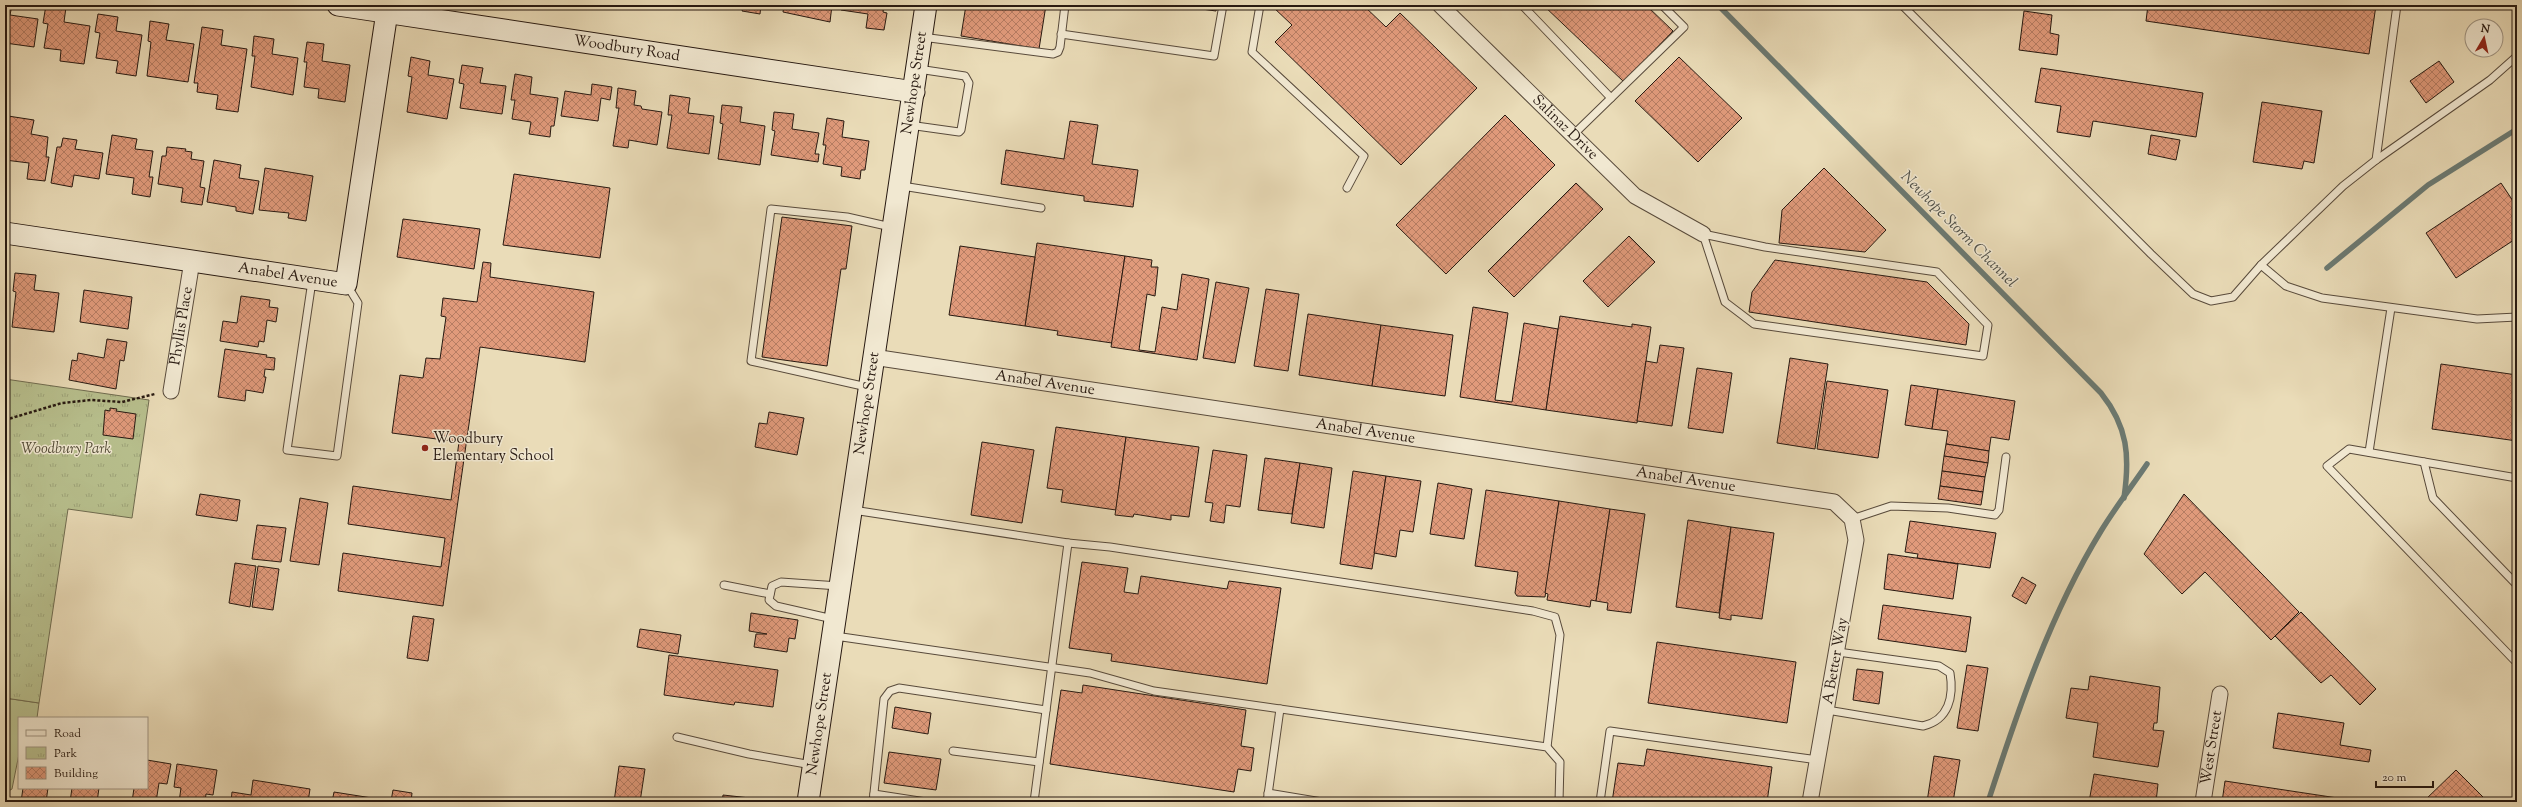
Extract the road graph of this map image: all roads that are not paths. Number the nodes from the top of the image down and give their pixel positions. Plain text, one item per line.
1 (338, 5) edge
2 (926, 5) edge
3 (1065, 5) edge
4 (1223, 5) edge
5 (1260, 5) edge
6 (1440, 5) edge
7 (1522, 5) edge
8 (1662, 5) edge
9 (1902, 5) edge
10 (2398, 5) edge
11 (387, 12) junction
12 (1061, 34) junction
13 (922, 37) junction
14 (2517, 56) edge
15 (918, 69) junction
16 (914, 92) junction
17 (1611, 98) junction
18 (909, 125) junction
19 (1573, 135) junction
20 (2376, 160) junction
21 (900, 186) junction
22 (1347, 188) dead end
23 (1041, 208) dead end
24 (893, 227) junction
25 (5, 233) edge
26 (1703, 234) junction
27 (192, 261) junction
28 (2261, 265) junction
29 (312, 279) junction
30 (346, 284) junction
31 (2392, 308) junction
32 (2517, 317) edge
33 (873, 357) junction
34 (868, 387) junction
35 (172, 391) road end
36 (2369, 452) junction
37 (2006, 457) dead end
38 (2424, 462) junction
39 (2517, 478) edge
40 (851, 510) junction
41 (1852, 519) junction
42 (1068, 543) junction
43 (724, 585) dead end
44 (2517, 585) edge
45 (840, 586) junction
46 (770, 594) junction
47 (834, 628) junction
48 (1838, 652) junction
49 (2517, 663) edge
50 (1051, 668) junction
51 (2220, 694) dead end
52 (1280, 709) junction
53 (1046, 710) junction
54 (1827, 710) junction
55 (677, 736) dead end
56 (1547, 747) junction
57 (953, 751) dead end
58 (1818, 760) junction
59 (1039, 762) junction
60 (814, 765) junction
61 (1268, 793) junction
62 (874, 798) edge
63 (808, 802) edge
64 (926, 802) edge
65 (1034, 802) edge
66 (1267, 802) edge
67 (1322, 802) edge
68 (1559, 802) edge
69 (1600, 802) edge
70 (1810, 802) edge
71 (2203, 802) edge

1 - 11 street, Woodbury Road
2 - 13 street, Newhope Street
3 - 12 lane
4 - 12 lane
5 - 22 lane
6 - 19 street, Salinaz Drive
7 - 17 lane
8 - 17 lane
9 - 28 lane
10 - 20 lane
11 - 16 street, Woodbury Road
11 - 30 street, Anabel Avenue
12 - 13 lane
13 - 15 street, Newhope Street
14 - 20 lane
15 - 16 street, Newhope Street
15 - 18 lane
16 - 18 street, Newhope Street
17 - 19 lane
18 - 21 street, Newhope Street
19 - 26 street, Salinaz Drive
20 - 28 lane
21 - 23 lane
21 - 24 street, Newhope Street
24 - 33 street, Newhope Street
24 - 34 lane
25 - 27 street, Anabel Avenue
26 - 26 lane
27 - 29 street, Anabel Avenue
27 - 35 street, Phyllis Place
28 - 31 lane
29 - 30 street, Anabel Avenue
29 - 30 lane
31 - 32 lane
31 - 36 lane
33 - 34 street, Newhope Street
33 - 41 street, Anabel Avenue
34 - 40 street, Newhope Street
36 - 38 lane
36 - 49 lane
37 - 41 lane
38 - 39 lane
38 - 44 lane
40 - 42 lane
40 - 45 street, Newhope Street
41 - 48 street, A Better Way
42 - 50 lane
42 - 56 lane
43 - 46 lane
45 - 46 lane
45 - 47 street, Newhope Street
46 - 47 lane
47 - 50 lane
47 - 60 street, Newhope Street
48 - 54 street, A Better Way
48 - 54 lane
50 - 52 lane
50 - 53 lane
51 - 71 street, West Street
52 - 56 lane
52 - 61 lane
53 - 59 lane
53 - 62 lane
54 - 58 street, A Better Way
55 - 60 lane
56 - 68 lane
57 - 59 lane
58 - 69 lane
58 - 70 street, A Better Way
59 - 65 lane
60 - 63 street, Newhope Street
61 - 66 lane
61 - 67 lane
62 - 64 lane

